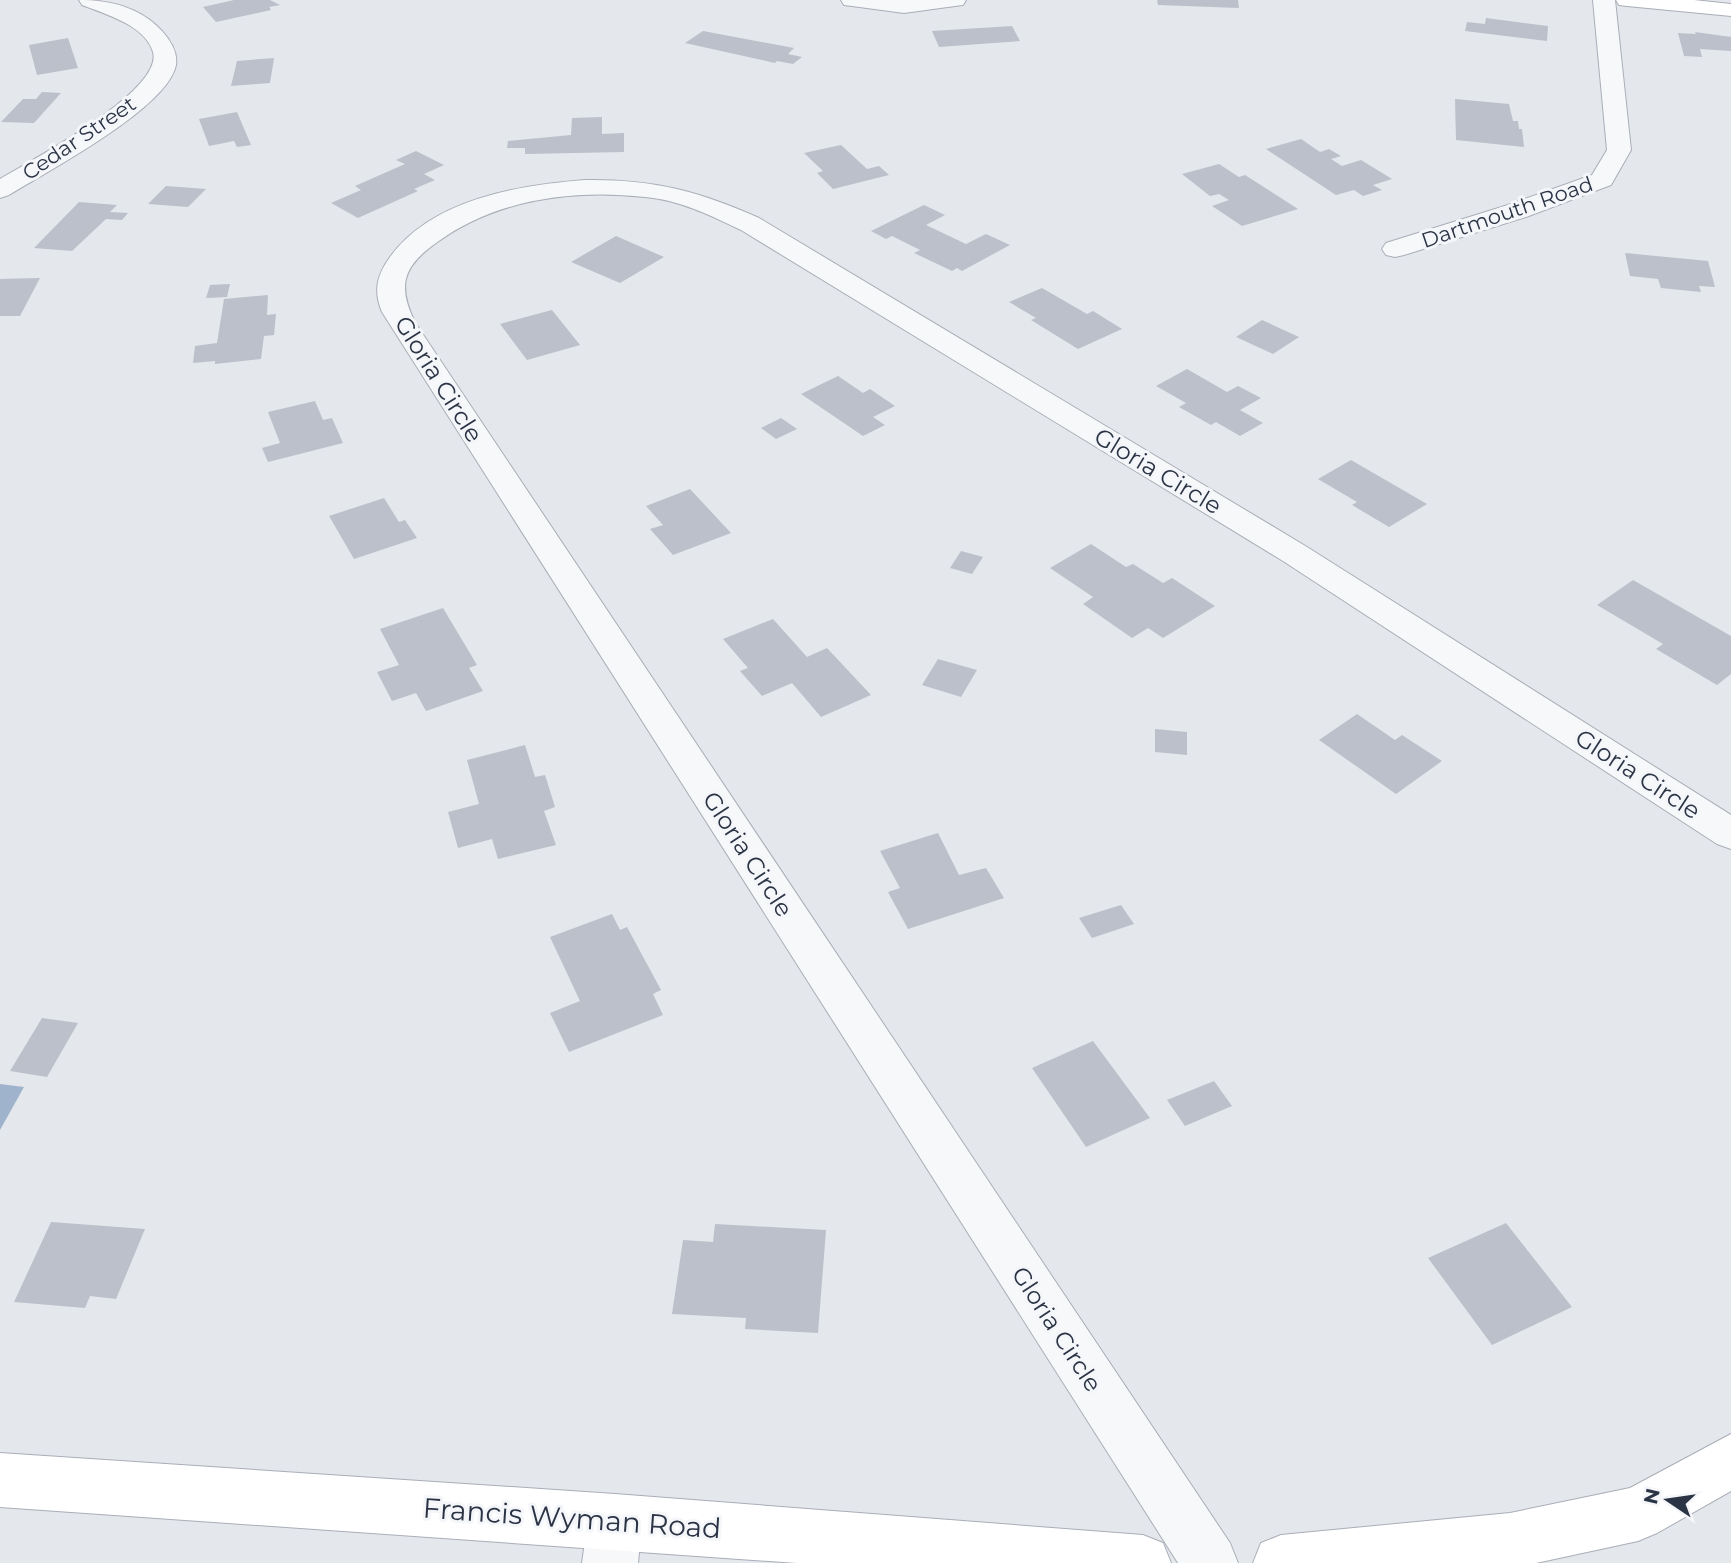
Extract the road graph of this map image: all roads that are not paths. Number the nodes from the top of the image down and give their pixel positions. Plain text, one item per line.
1 (90, 0) edge
2 (852, 0) edge
3 (955, 0) edge
4 (1604, 0) edge
5 (1627, 0) edge
6 (1731, 9) edge
7 (0, 190) edge
8 (1395, 249) dead end
9 (1731, 834) edge
10 (1731, 1461) edge
11 (0, 1480) edge
12 (613, 1542) edge
13 (1143, 1563) edge
14 (1210, 1563) edge
15 (1281, 1563) edge

1 - 7 street, Cedar Street
2 - 3 street
4 - 8 street, Dartmouth Road
5 - 6 main road
9 - 14 street, Gloria Circle
10 - 15 main road
11 - 12 main road, Francis Wyman Road
12 - 13 main road, Francis Wyman Road

